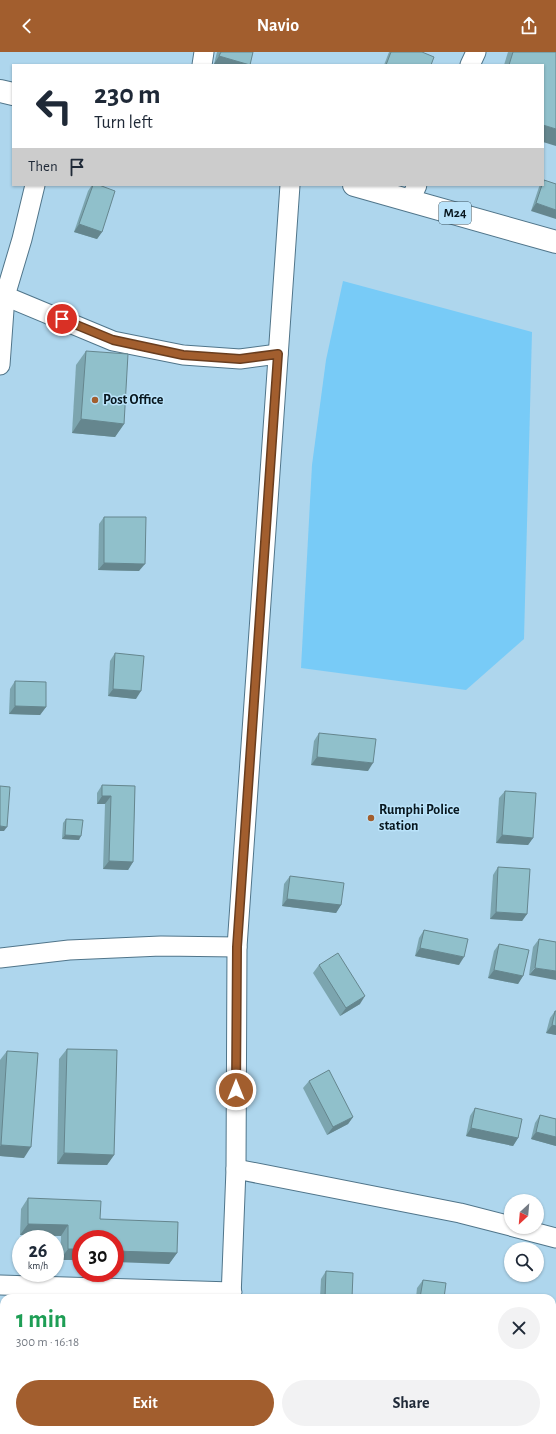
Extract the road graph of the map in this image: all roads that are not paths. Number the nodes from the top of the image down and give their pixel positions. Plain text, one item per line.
1 (204, 52) edge
2 (476, 52) edge
3 (202, 64) edge
4 (470, 64) edge
5 (0, 91) edge
6 (12, 94) edge
7 (35, 186) edge
8 (290, 186) edge
9 (362, 186) edge
10 (414, 193) edge
11 (556, 242) edge
12 (2, 295) edge
13 (278, 354) junction
14 (0, 365) edge
15 (237, 947) junction
16 (0, 958) edge
17 (236, 1169) junction
18 (504, 1225) edge
19 (540, 1234) edge
20 (556, 1238) edge
21 (0, 1285) edge
22 (208, 1294) edge
23 (231, 1294) edge

1 - 3 street
2 - 4 street
5 - 6 main road
7 - 12 street
8 - 13 street
9 - 10 main road, M24
10 - 11 main road, M24
12 - 13 street
12 - 14 street
13 - 15 street
15 - 16 street
15 - 17 street
17 - 18 street
17 - 23 street
19 - 20 street
21 - 22 street

